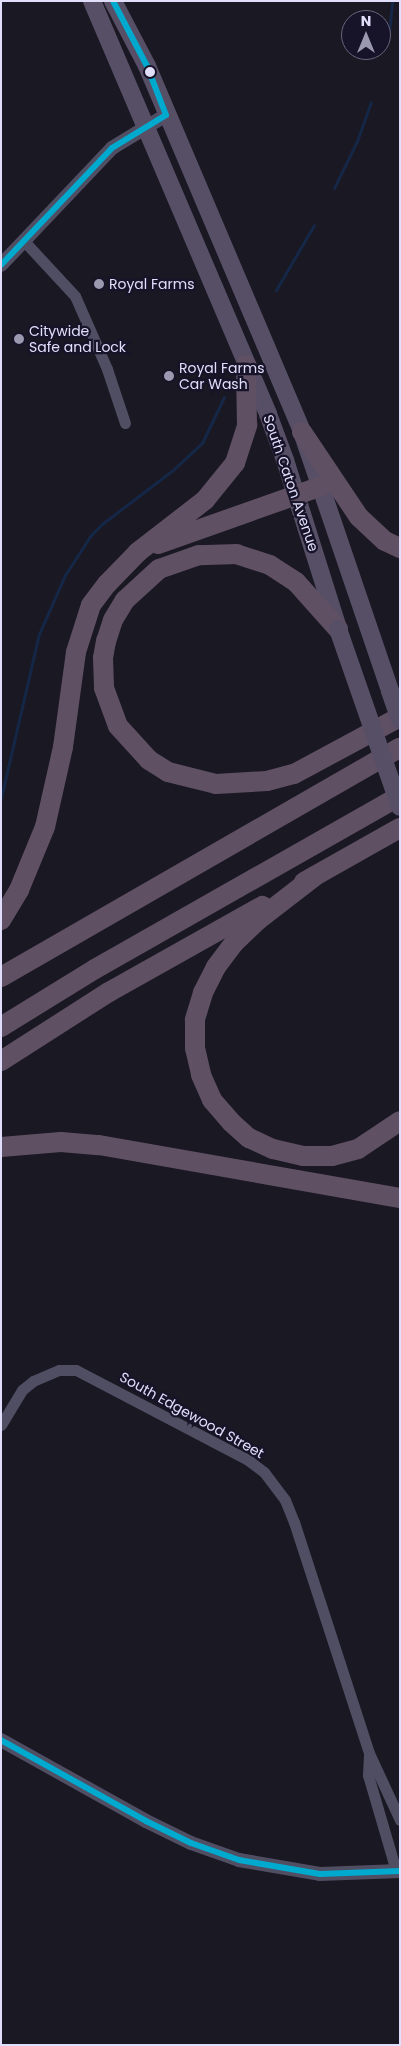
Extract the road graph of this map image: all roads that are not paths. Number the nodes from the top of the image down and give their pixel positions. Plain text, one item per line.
1 (92, 1) edge
2 (113, 1) edge
3 (166, 115) junction
4 (144, 126) junction
5 (24, 241) junction
6 (1, 265) edge
7 (246, 365) junction
8 (125, 423) dead end
9 (302, 432) junction
10 (322, 486) junction
11 (297, 494) junction
12 (400, 548) edge
13 (138, 552) junction
14 (338, 629) junction
15 (400, 718) edge
16 (400, 748) edge
17 (400, 796) edge
18 (400, 807) edge
19 (400, 828) edge
20 (315, 876) junction
21 (1, 920) edge
22 (1, 977) edge
23 (1, 1027) edge
24 (1, 1061) edge
25 (400, 1121) edge
26 (1, 1147) edge
27 (400, 1198) edge
28 (1, 1425) edge
29 (1, 1740) edge
30 (369, 1753) junction
31 (400, 1820) edge
32 (398, 1871) edge

1 - 4 main road, South Caton Avenue
2 - 3 main road, South Caton Avenue
3 - 4 street
3 - 9 main road, South Caton Avenue
4 - 5 street
4 - 7 main road, South Caton Avenue
5 - 6 street
5 - 8 street
7 - 11 main road, South Caton Avenue
7 - 13 highway
9 - 10 main road, South Caton Avenue
9 - 12 highway
10 - 11 highway
10 - 15 main road, South Caton Avenue, bridge
11 - 13 highway
11 - 14 main road, South Caton Avenue
13 - 21 highway
14 - 15 highway
14 - 18 main road, South Caton Avenue, bridge
16 - 22 highway
17 - 23 highway
19 - 20 highway
20 - 24 highway
20 - 25 highway
26 - 27 highway
28 - 30 street, South Edgewood Street
29 - 32 street
30 - 31 street, South Edgewood Street
30 - 32 street, South Edgewood Street

